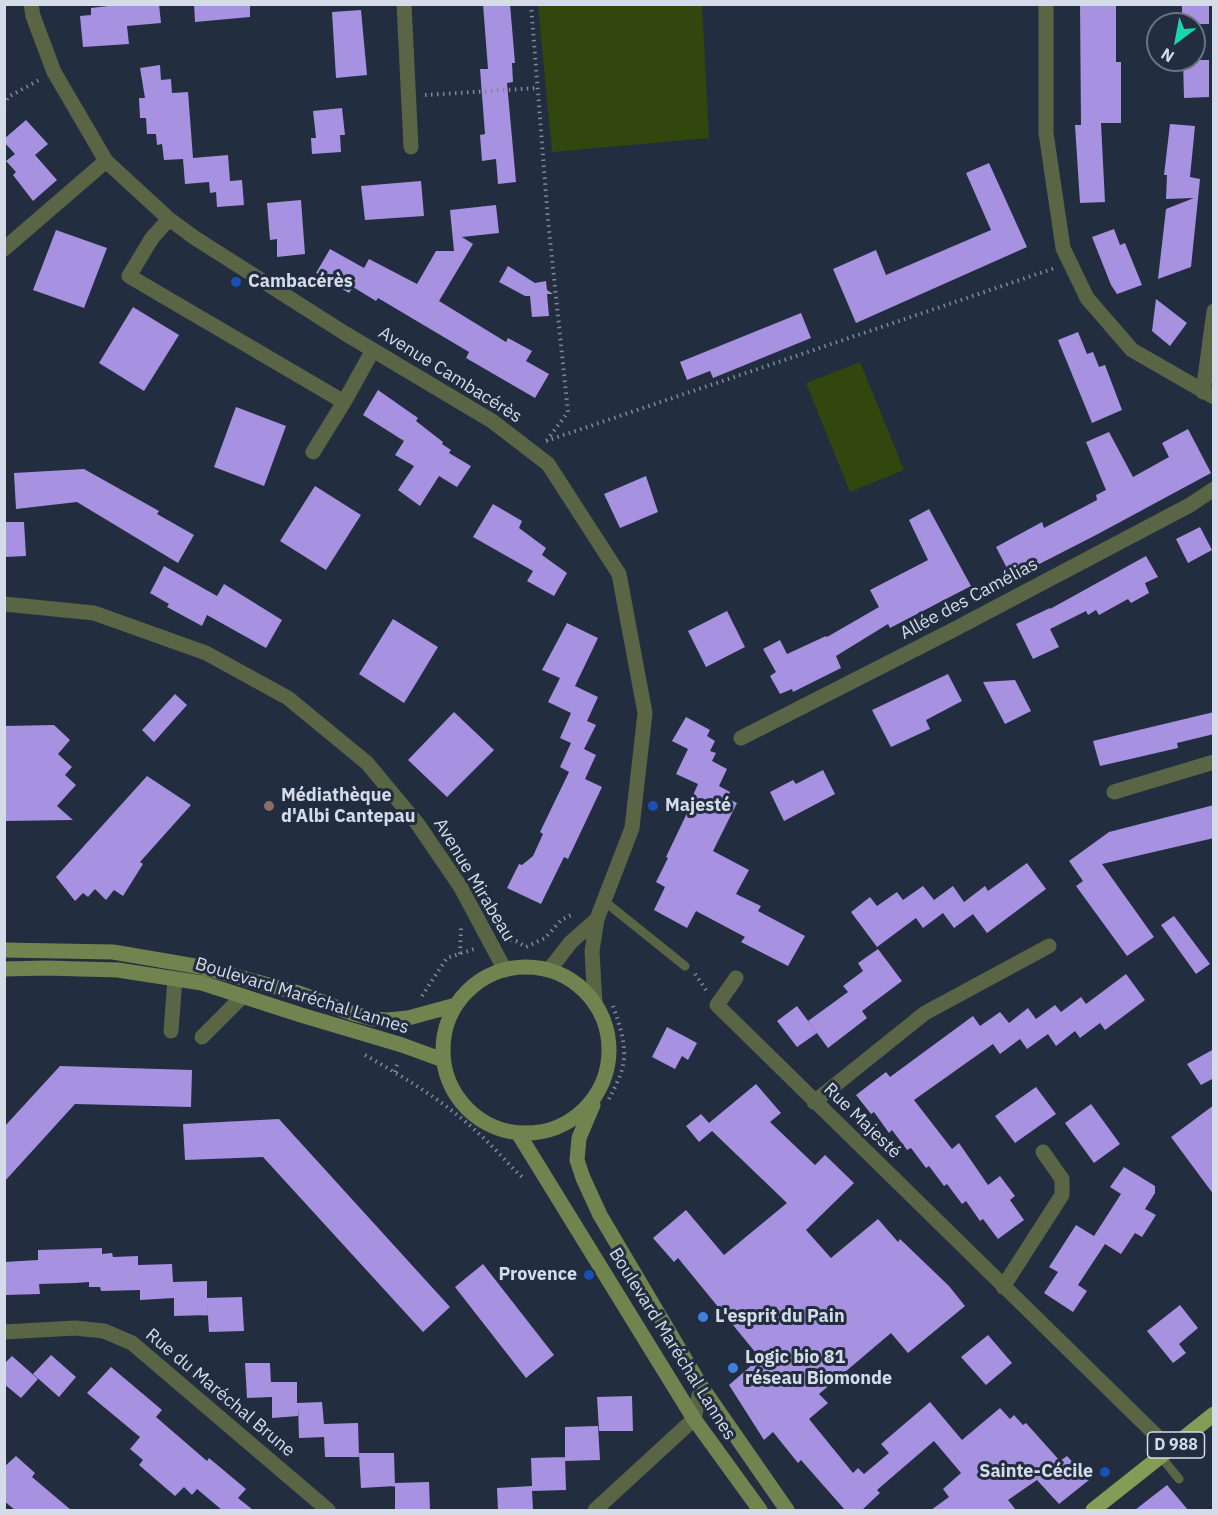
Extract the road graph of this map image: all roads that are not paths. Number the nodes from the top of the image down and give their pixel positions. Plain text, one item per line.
1 (31, 4) edge
2 (405, 4) edge
3 (1046, 4) edge
4 (411, 147) dead end
5 (106, 161) junction
6 (169, 219) junction
7 (4, 249) edge
8 (1214, 311) edge
9 (373, 350) junction
10 (1208, 394) edge
11 (344, 402) junction
12 (313, 452) dead end
13 (1214, 489) edge
14 (4, 604) edge
15 (741, 738) dead end
16 (1214, 762) edge
17 (1114, 792) dead end
18 (604, 901) junction
19 (597, 920) junction
20 (1049, 946) dead end
21 (4, 950) edge
22 (685, 966) road end
23 (4, 969) edge
24 (505, 970) junction
25 (549, 970) junction
26 (736, 978) dead end
27 (175, 979) junction
28 (243, 996) junction
29 (595, 1004) junction
30 (456, 1005) junction
31 (171, 1031) dead end
32 (202, 1037) dead end
33 (443, 1060) junction
34 (599, 1091) junction
35 (814, 1102) junction
36 (518, 1134) junction
37 (1043, 1152) dead end
38 (1003, 1287) junction
39 (4, 1332) edge
40 (701, 1386) junction
41 (1214, 1414) edge
42 (694, 1419) junction
43 (1166, 1453) junction
44 (1179, 1479) dead end
45 (328, 1510) edge
46 (595, 1510) edge
47 (760, 1510) edge
48 (787, 1510) edge
49 (1093, 1510) edge

1 - 5 street, Avenue Cambacérès
2 - 4 street
3 - 10 street
5 - 6 street, Avenue Cambacérès
5 - 7 street
6 - 9 street, Avenue Cambacérès
6 - 11 street
8 - 10 street
9 - 11 street
9 - 18 street, Avenue Cambacérès
11 - 12 street
13 - 15 street, Allée des Camélias
14 - 24 street, Avenue Mirabeau
16 - 17 street
18 - 19 street, Avenue Cambacérès
18 - 22 lane
19 - 25 street, Avenue Cambacérès
19 - 29 street, Avenue Cambacérès
20 - 35 street
21 - 30 main road, Boulevard Maréchal Lannes
23 - 27 main road, Boulevard Maréchal Lannes
24 - 25 main road, Boulevard Maréchal Lannes
24 - 30 main road, Boulevard Maréchal Lannes
25 - 29 main road, Boulevard Maréchal Lannes
26 - 35 street, Rue Majesté
27 - 28 main road, Boulevard Maréchal Lannes
27 - 31 street
28 - 32 street
28 - 33 main road, Boulevard Maréchal Lannes
29 - 34 main road, Boulevard Maréchal Lannes
30 - 33 main road, Boulevard Maréchal Lannes
33 - 36 main road, Boulevard Maréchal Lannes
34 - 36 main road, Boulevard Maréchal Lannes
34 - 40 main road, Boulevard Maréchal Lannes
35 - 38 street, Rue Majesté
36 - 42 main road, Boulevard Maréchal Lannes
37 - 38 street
38 - 43 street, Rue Majesté
39 - 45 street, Rue du Maréchal Brune
40 - 42 street
40 - 48 main road, Boulevard Maréchal Lannes
41 - 43 main road, D 988
42 - 46 street
42 - 47 main road, Boulevard Maréchal Lannes
43 - 44 lane
43 - 49 main road, D 988

